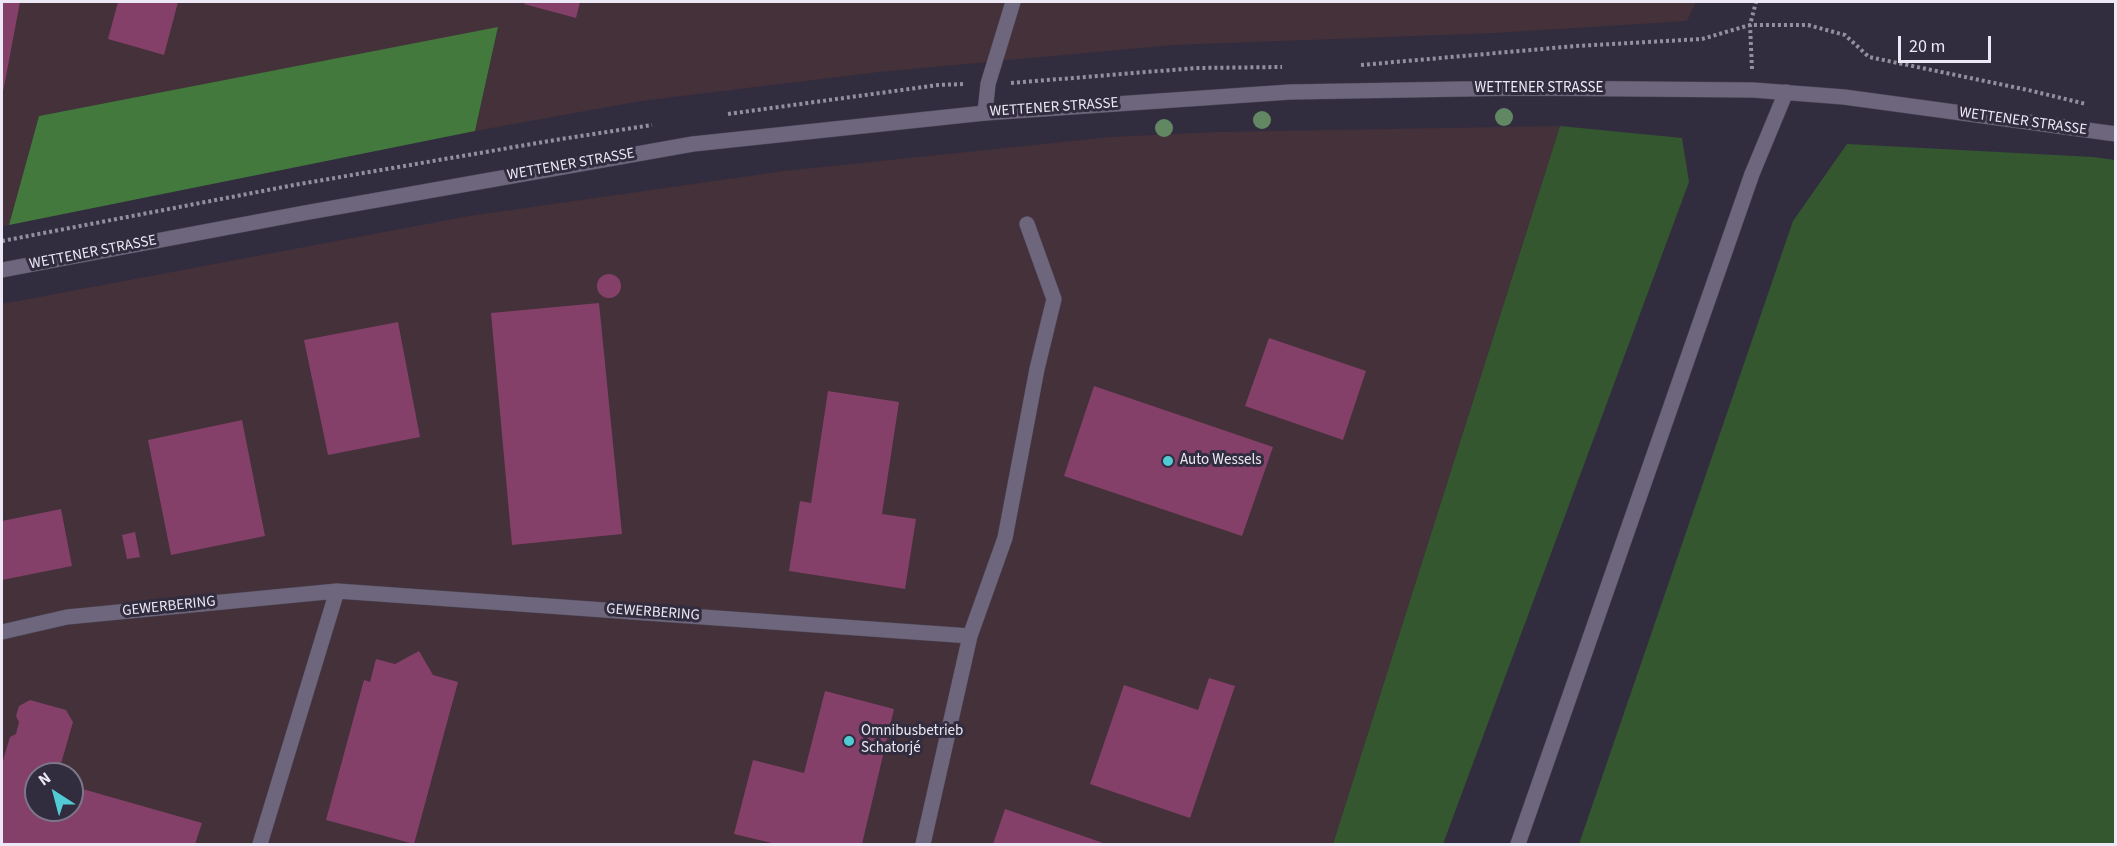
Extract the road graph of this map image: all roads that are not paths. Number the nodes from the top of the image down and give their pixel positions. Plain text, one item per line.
1 (1013, 2) edge
2 (1786, 92) junction
3 (985, 113) junction
4 (2115, 134) edge
5 (1027, 224) dead end
6 (2, 270) edge
7 (337, 591) junction
8 (2, 632) edge
9 (970, 636) junction
10 (260, 844) edge
11 (923, 844) edge
12 (1518, 844) edge

1 - 3 street
2 - 3 street, WETTENER STRASSE
2 - 4 street, WETTENER STRASSE
2 - 12 street
3 - 6 street, WETTENER STRASSE
5 - 9 street
7 - 8 street, GEWERBERING
7 - 9 street, GEWERBERING
7 - 10 street
9 - 11 street

